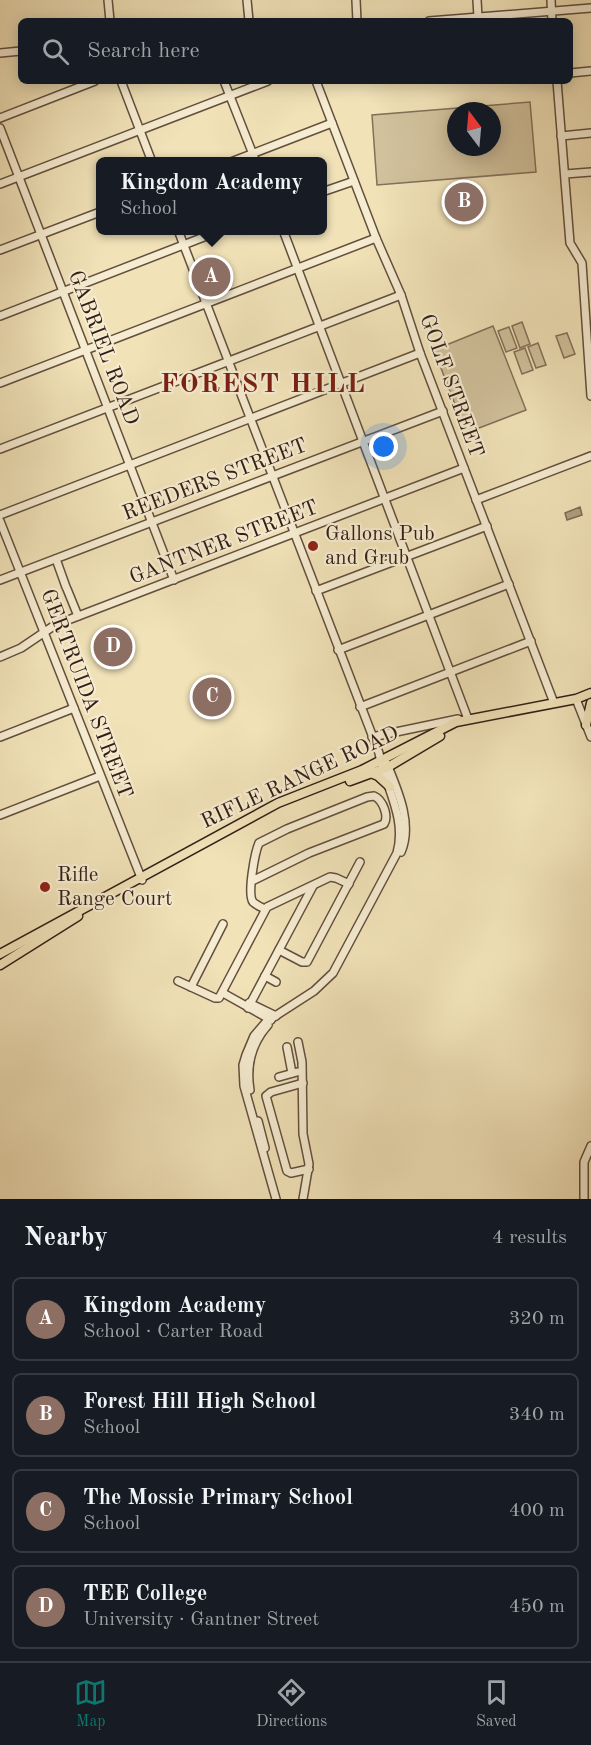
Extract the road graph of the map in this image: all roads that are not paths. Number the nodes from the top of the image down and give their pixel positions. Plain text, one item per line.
1 (108, 0) edge
2 (247, 0) edge
3 (356, 0) edge
4 (477, 0) edge
5 (551, 0) edge
6 (591, 8) edge
7 (551, 12) junction
8 (478, 17) junction
9 (110, 18) edge
10 (249, 18) edge
11 (357, 18) edge
12 (466, 18) edge
13 (552, 18) edge
14 (18, 51) edge
15 (0, 53) edge
16 (591, 71) edge
17 (573, 73) edge
18 (87, 84) edge
19 (122, 84) edge
20 (225, 84) edge
21 (260, 84) edge
22 (317, 84) edge
23 (557, 84) edge
24 (230, 96) junction
25 (0, 118) edge
26 (332, 123) junction
27 (0, 128) edge
28 (140, 130) junction
29 (591, 133) edge
30 (561, 135) junction
31 (252, 153) junction
32 (150, 157) edge
33 (243, 157) edge
34 (254, 157) edge
35 (591, 172) edge
36 (565, 174) junction
37 (20, 176) junction
38 (354, 181) junction
39 (0, 184) edge
40 (327, 190) edge
41 (96, 213) edge
42 (41, 234) junction
43 (179, 235) edge
44 (211, 235) edge
45 (284, 235) edge
46 (376, 238) junction
47 (183, 245) junction
48 (0, 250) edge
49 (297, 269) junction
50 (63, 292) junction
51 (401, 295) junction
52 (206, 303) junction
53 (0, 316) edge
54 (319, 326) junction
55 (589, 348) edge
56 (85, 350) junction
57 (420, 353) junction
58 (228, 361) junction
59 (0, 383) edge
60 (340, 384) junction
61 (591, 396) edge
62 (108, 407) junction
63 (442, 411) junction
64 (250, 419) junction
65 (362, 441) junction
66 (0, 449) edge
67 (591, 456) edge
68 (130, 464) junction
69 (464, 468) junction
70 (272, 477) junction
71 (385, 499) junction
72 (476, 500) junction
73 (0, 515) edge
74 (0, 521) edge
75 (151, 522) junction
76 (487, 526) junction
77 (295, 534) junction
78 (407, 557) junction
79 (56, 559) junction
80 (20, 572) junction
81 (0, 580) edge
82 (174, 580) junction
83 (509, 584) junction
84 (316, 591) junction
85 (429, 615) junction
86 (78, 616) junction
87 (43, 632) junction
88 (531, 641) junction
89 (338, 650) junction
90 (0, 657) edge
91 (451, 672) junction
92 (591, 693) edge
93 (576, 699) junction
94 (554, 703) junction
95 (591, 703) edge
96 (360, 707) junction
97 (74, 708) junction
98 (463, 720) junction
99 (586, 725) junction
100 (591, 736) edge
101 (0, 737) edge
102 (372, 737) junction
103 (383, 762) junction
104 (371, 773) junction
105 (100, 776) junction
106 (390, 787) junction
107 (0, 815) edge
108 (402, 833) junction
109 (360, 862) dead end
110 (141, 878) junction
111 (252, 881) junction
112 (349, 884) junction
113 (313, 885) junction
114 (265, 909) junction
115 (224, 924) dead end
116 (279, 950) junction
117 (0, 954) edge
118 (0, 965) edge
119 (266, 976) junction
120 (178, 981) dead end
121 (276, 982) dead end
122 (191, 987) junction
123 (223, 993) junction
124 (248, 1004) junction
125 (274, 1018) junction
126 (298, 1042) dead end
127 (286, 1047) dead end
128 (303, 1070) junction
129 (292, 1073) junction
130 (279, 1077) dead end
131 (303, 1083) junction
132 (591, 1146) edge
133 (309, 1169) junction
134 (277, 1199) edge
135 (303, 1199) edge
136 (584, 1199) edge

1 - 9 street
2 - 10 street
3 - 11 street
4 - 8 street
5 - 7 street
6 - 7 street
7 - 8 street
7 - 13 street
8 - 12 street
14 - 15 street
16 - 17 street
18 - 25 street
19 - 28 street
20 - 24 street
21 - 24 street
22 - 26 street, GOLF STREET
23 - 30 street
24 - 28 street
24 - 31 street
26 - 31 street
26 - 38 street, GOLF STREET
27 - 37 street, GABRIEL ROAD
28 - 32 street
28 - 37 street
29 - 30 street
30 - 36 street
31 - 33 street
31 - 34 street
35 - 36 street
36 - 55 street
37 - 39 street
37 - 42 street, GABRIEL ROAD
38 - 40 street
38 - 46 street, GOLF STREET
41 - 42 street
42 - 48 street
42 - 50 street, GABRIEL ROAD
43 - 47 street
44 - 47 street
45 - 49 street
46 - 49 street
46 - 51 street, GOLF STREET
47 - 50 street
47 - 52 street
49 - 52 street
49 - 54 street
50 - 53 street
50 - 56 street, GABRIEL ROAD
51 - 54 street
51 - 57 street, GOLF STREET
52 - 56 street
52 - 58 street
54 - 58 street
54 - 60 street
55 - 61 street
56 - 59 street
56 - 62 street, GABRIEL ROAD
57 - 60 street
57 - 63 street, GOLF STREET
58 - 62 street
58 - 64 street
60 - 64 street
60 - 65 street
62 - 66 street
62 - 68 street, GABRIEL ROAD
63 - 65 street, REEDERS STREET
63 - 69 street, GOLF STREET
64 - 68 street
64 - 70 street
65 - 70 street, REEDERS STREET
65 - 71 street
67 - 72 street
68 - 73 street
68 - 75 street, GABRIEL ROAD
69 - 71 street, GANTNER STREET
69 - 72 street, GOLF STREET
70 - 75 street, REEDERS STREET
70 - 77 street
71 - 77 street, GANTNER STREET
71 - 78 street
72 - 76 street, GOLF STREET
74 - 80 street, GERTRUIDA STREET
75 - 79 street, REEDERS STREET
75 - 82 street, GABRIEL ROAD
76 - 78 street
76 - 83 street, GOLF STREET
77 - 82 street, GANTNER STREET
77 - 84 street
78 - 84 street
78 - 85 street
79 - 80 street, REEDERS STREET
79 - 86 street
80 - 81 street, REEDERS STREET
80 - 87 street, GERTRUIDA STREET
82 - 86 street, GANTNER STREET
83 - 85 street
83 - 88 street, GOLF STREET
84 - 89 street
85 - 89 street
85 - 91 street
86 - 87 street, GANTNER STREET
87 - 90 street, GANTNER STREET
87 - 97 street, GERTRUIDA STREET
88 - 91 street
88 - 94 street, GOLF STREET
89 - 96 street
91 - 96 street
91 - 98 street
92 - 93 main road, RIFLE RANGE ROAD
93 - 94 main road, RIFLE RANGE ROAD
93 - 99 street
94 - 98 main road, RIFLE RANGE ROAD
95 - 99 main road
96 - 102 street
97 - 101 street
97 - 105 street, GERTRUIDA STREET
98 - 102 street, RIFLE RANGE ROAD
98 - 103 main road, RIFLE RANGE ROAD
99 - 100 street
102 - 103 street
103 - 104 main road, RIFLE RANGE ROAD
103 - 106 street
103 - 108 street
103 - 110 main road, RIFLE RANGE ROAD
104 - 106 main road
104 - 110 main road, RIFLE RANGE ROAD
105 - 107 street
105 - 110 street, GERTRUIDA STREET
106 - 108 street
108 - 125 street
109 - 112 street
110 - 117 main road, RIFLE RANGE ROAD
110 - 118 main road, RIFLE RANGE ROAD
111 - 111 street
111 - 114 street
112 - 113 street
112 - 116 street
113 - 114 street
113 - 116 street
114 - 123 street
115 - 122 street
116 - 119 street
119 - 121 street
119 - 124 street
120 - 122 street
122 - 123 street
123 - 124 street
124 - 125 street
125 - 134 street
126 - 128 street
127 - 129 street
128 - 129 street
128 - 131 street
129 - 130 street
131 - 133 street
131 - 133 street
132 - 136 street
133 - 135 street

